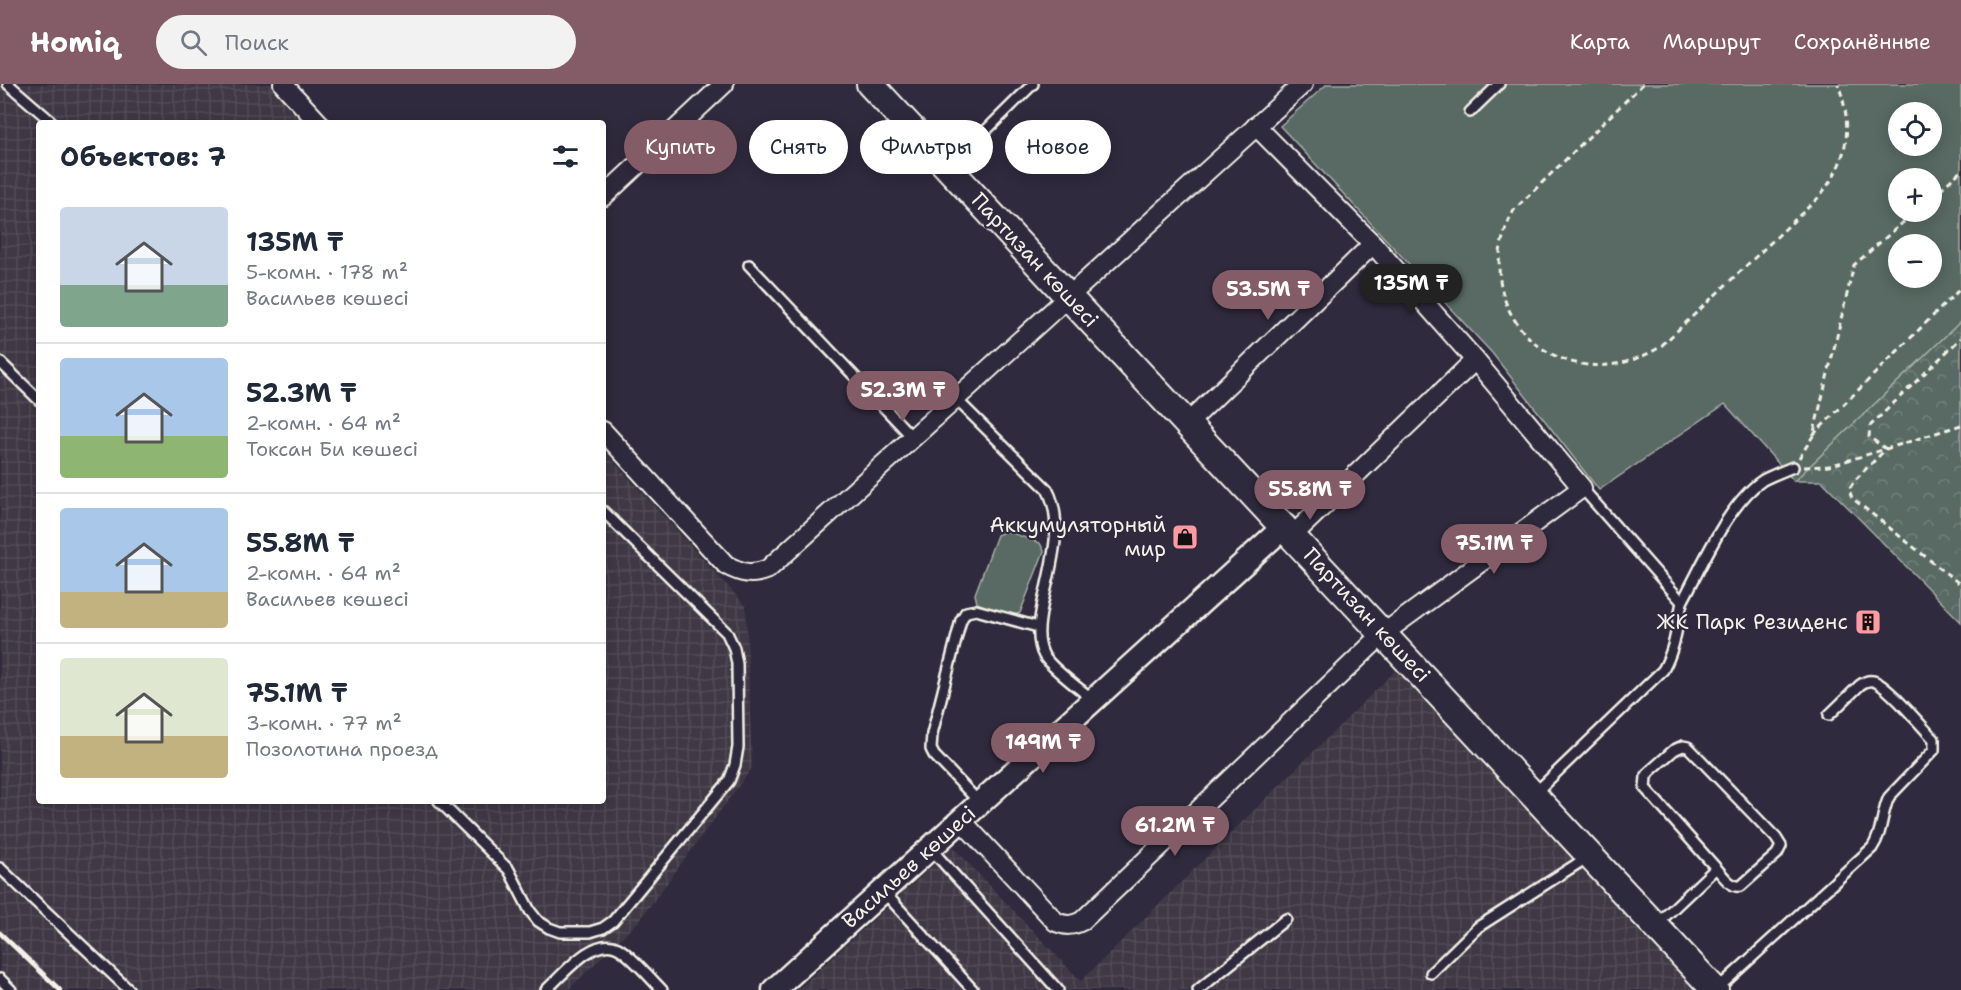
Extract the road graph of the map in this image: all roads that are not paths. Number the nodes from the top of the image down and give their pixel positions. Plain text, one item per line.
1 (8, 84) edge
2 (283, 84) edge
3 (724, 84) edge
4 (870, 84) edge
5 (1033, 84) edge
6 (1303, 84) edge
7 (1499, 84) edge
8 (1470, 111) dead end
9 (50, 120) edge
10 (316, 120) edge
11 (904, 120) edge
12 (993, 123) edge
13 (1256, 126) junction
14 (955, 174) edge
15 (606, 194) edge
16 (1373, 244) junction
17 (748, 265) dead end
18 (1070, 297) junction
19 (1475, 360) junction
20 (0, 362) edge
21 (36, 397) edge
22 (956, 399) junction
23 (1188, 423) junction
24 (606, 435) edge
25 (913, 438) junction
26 (1793, 468) road end
27 (1582, 488) junction
28 (606, 513) edge
29 (1289, 531) junction
30 (1682, 602) junction
31 (1038, 627) junction
32 (1384, 633) junction
33 (1094, 701) junction
34 (1829, 715) dead end
35 (1533, 794) junction
36 (980, 803) junction
37 (443, 804) edge
38 (961, 820) junction
39 (930, 848) junction
40 (1590, 856) junction
41 (0, 868) edge
42 (1716, 868) junction
43 (883, 891) junction
44 (1286, 919) dead end
45 (1656, 925) junction
46 (1431, 973) dead end
47 (0, 979) edge
48 (11, 990) edge
49 (129, 990) edge
50 (546, 990) edge
51 (662, 990) edge
52 (774, 990) edge
53 (973, 990) edge
54 (1058, 990) edge
55 (1198, 990) edge
56 (1716, 990) edge

1 - 9 lane
2 - 10 street
3 - 15 street
4 - 11 main road, Партизан көшесі
5 - 12 lane
6 - 13 street
7 - 8 lane
13 - 16 street
13 - 18 street
14 - 18 main road, Партизан көшесі
16 - 19 street
16 - 23 street
17 - 25 lane
18 - 22 street
18 - 23 main road, Партизан көшесі
19 - 27 street
19 - 29 street, Васильев көшесі
20 - 21 lane
22 - 25 street
22 - 31 lane
23 - 29 main road, Партизан көшесі
24 - 25 street
26 - 30 lane
27 - 30 lane
27 - 32 street
28 - 37 lane
29 - 32 main road, Партизан көшесі
29 - 33 street, Васильев көшесі
30 - 35 lane
31 - 33 lane
31 - 36 lane
32 - 35 main road, Партизан көшесі
32 - 38 street
33 - 36 street, Васильев көшесі
34 - 56 lane
35 - 40 main road, Партизан көшесі
36 - 38 street, Васильев көшесі
38 - 39 street, Васильев көшесі
39 - 43 street, Васильев көшесі
39 - 54 lane
40 - 45 main road, Партизан көшесі
40 - 46 lane
41 - 49 lane
42 - 42 lane
42 - 45 lane
43 - 52 street, Васильев көшесі
43 - 53 lane
44 - 55 lane
45 - 56 main road, Партизан көшесі
47 - 48 lane
50 - 51 lane

